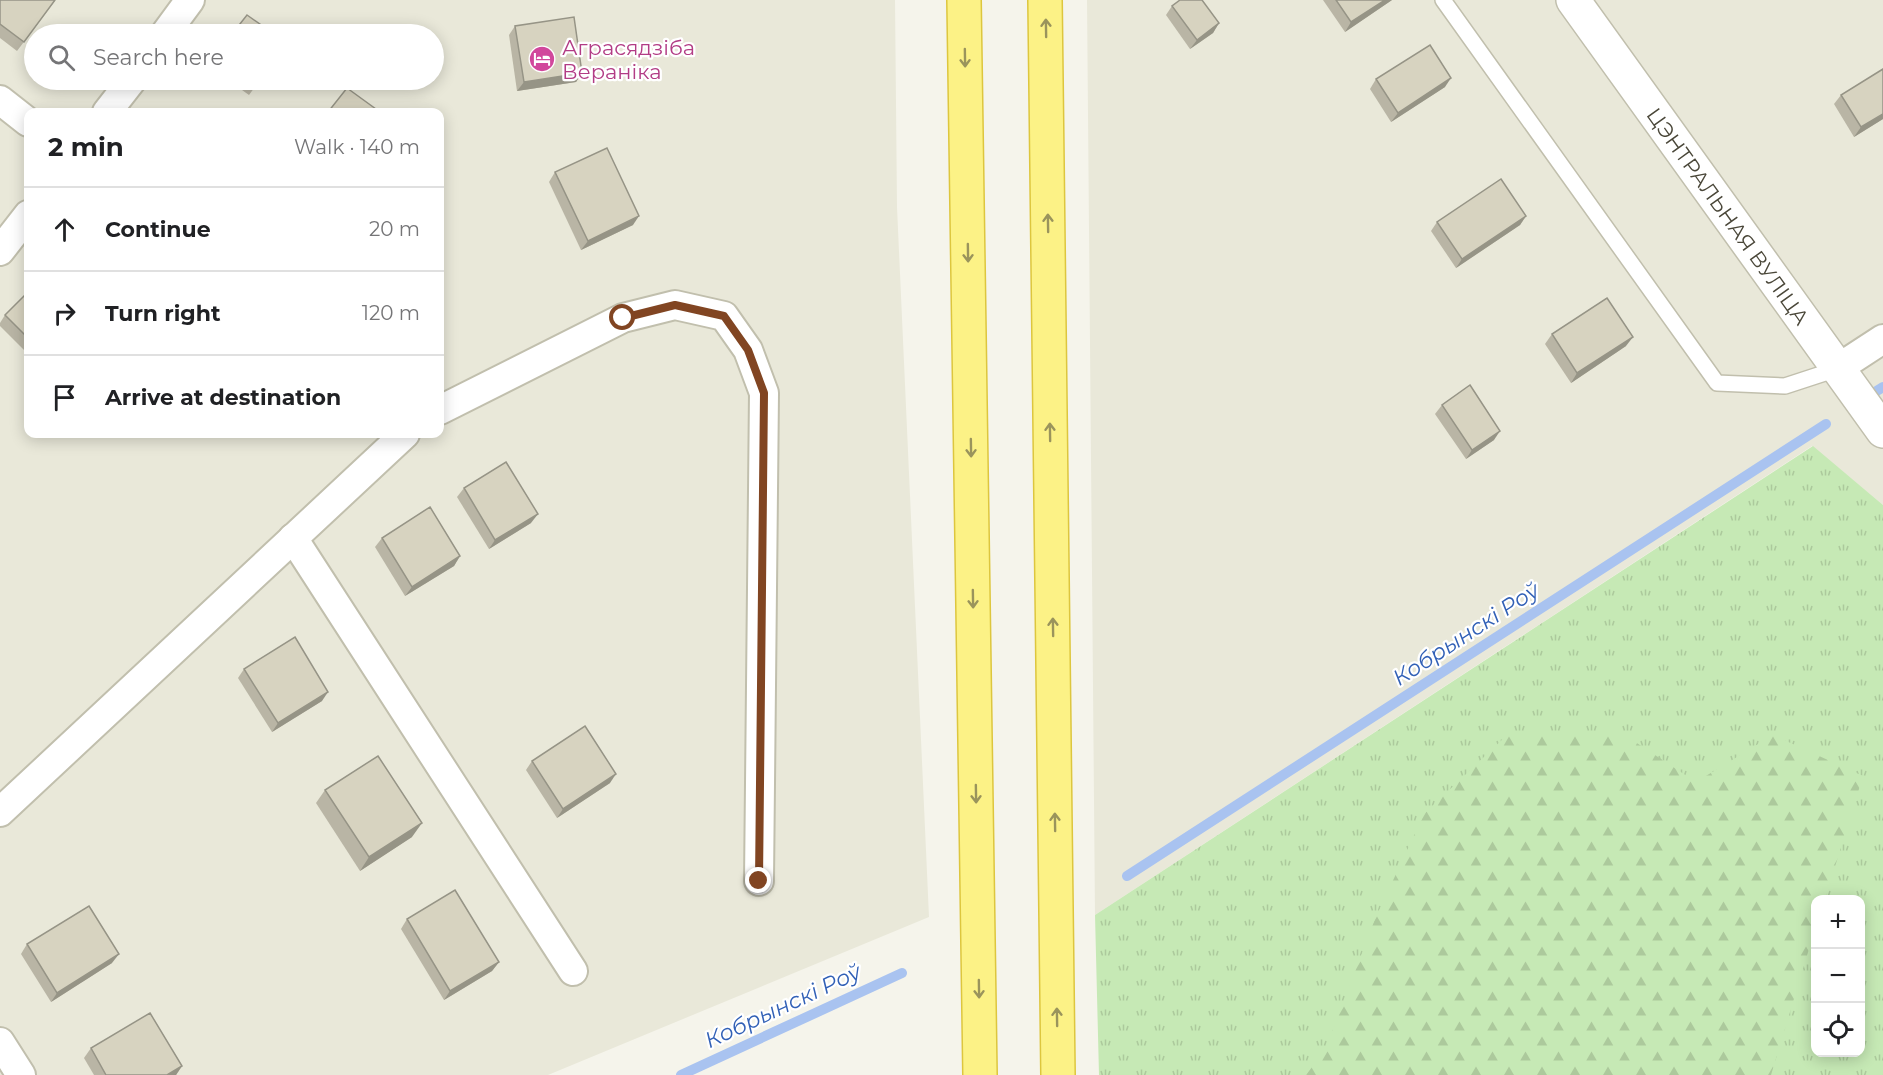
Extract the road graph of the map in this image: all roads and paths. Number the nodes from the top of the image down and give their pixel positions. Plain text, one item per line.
1 (190, 0) edge
2 (964, 0) edge
3 (1045, 0) edge
4 (1443, 0) edge
5 (1573, 0) edge
6 (172, 24) edge
7 (124, 90) edge
8 (0, 100) edge
9 (110, 108) edge
10 (24, 119) edge
11 (24, 220) edge
12 (0, 251) edge
13 (1883, 339) edge
14 (1837, 369) junction
15 (444, 408) edge
16 (1883, 431) edge
17 (401, 438) edge
18 (293, 538) junction
19 (0, 812) edge
20 (759, 881) dead end
21 (573, 971) dead end
22 (0, 1042) edge
23 (21, 1075) edge
24 (980, 1075) edge
25 (1058, 1075) edge

1 - 6 street
2 -> 24 highway
25 -> 3 highway
4 - 14 lane
5 - 14 street, ЦЭНТРАЛЬНАЯ ВУЛІЦА
7 - 9 street
8 - 10 street
11 - 12 street
13 - 14 street
14 - 16 street, ЦЭНТРАЛЬНАЯ ВУЛІЦА
15 - 20 street
17 - 18 street
18 - 19 street
18 - 21 street
22 - 23 street

